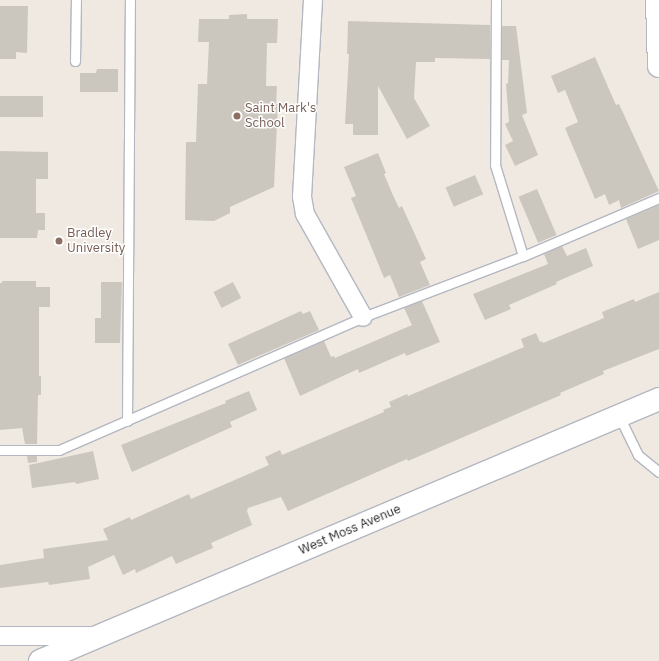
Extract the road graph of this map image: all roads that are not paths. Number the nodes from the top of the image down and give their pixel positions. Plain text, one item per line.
1 (76, 0) edge
2 (130, 0) edge
3 (313, 0) edge
4 (496, 0) edge
5 (657, 0) edge
6 (74, 61) dead end
7 (659, 66) edge
8 (659, 198) edge
9 (523, 256) junction
10 (363, 317) junction
11 (659, 400) edge
12 (619, 416) junction
13 (127, 421) junction
14 (0, 450) edge
15 (659, 472) edge
16 (0, 636) edge
17 (98, 636) junction
18 (40, 661) edge

1 - 6 lane
2 - 13 lane
3 - 10 street
4 - 9 lane
5 - 7 street
8 - 9 lane
9 - 10 lane
10 - 13 lane
11 - 12 street, West Moss Avenue
12 - 15 lane
12 - 17 street, West Moss Avenue
13 - 14 lane
16 - 17 street
17 - 18 street, West Moss Avenue

